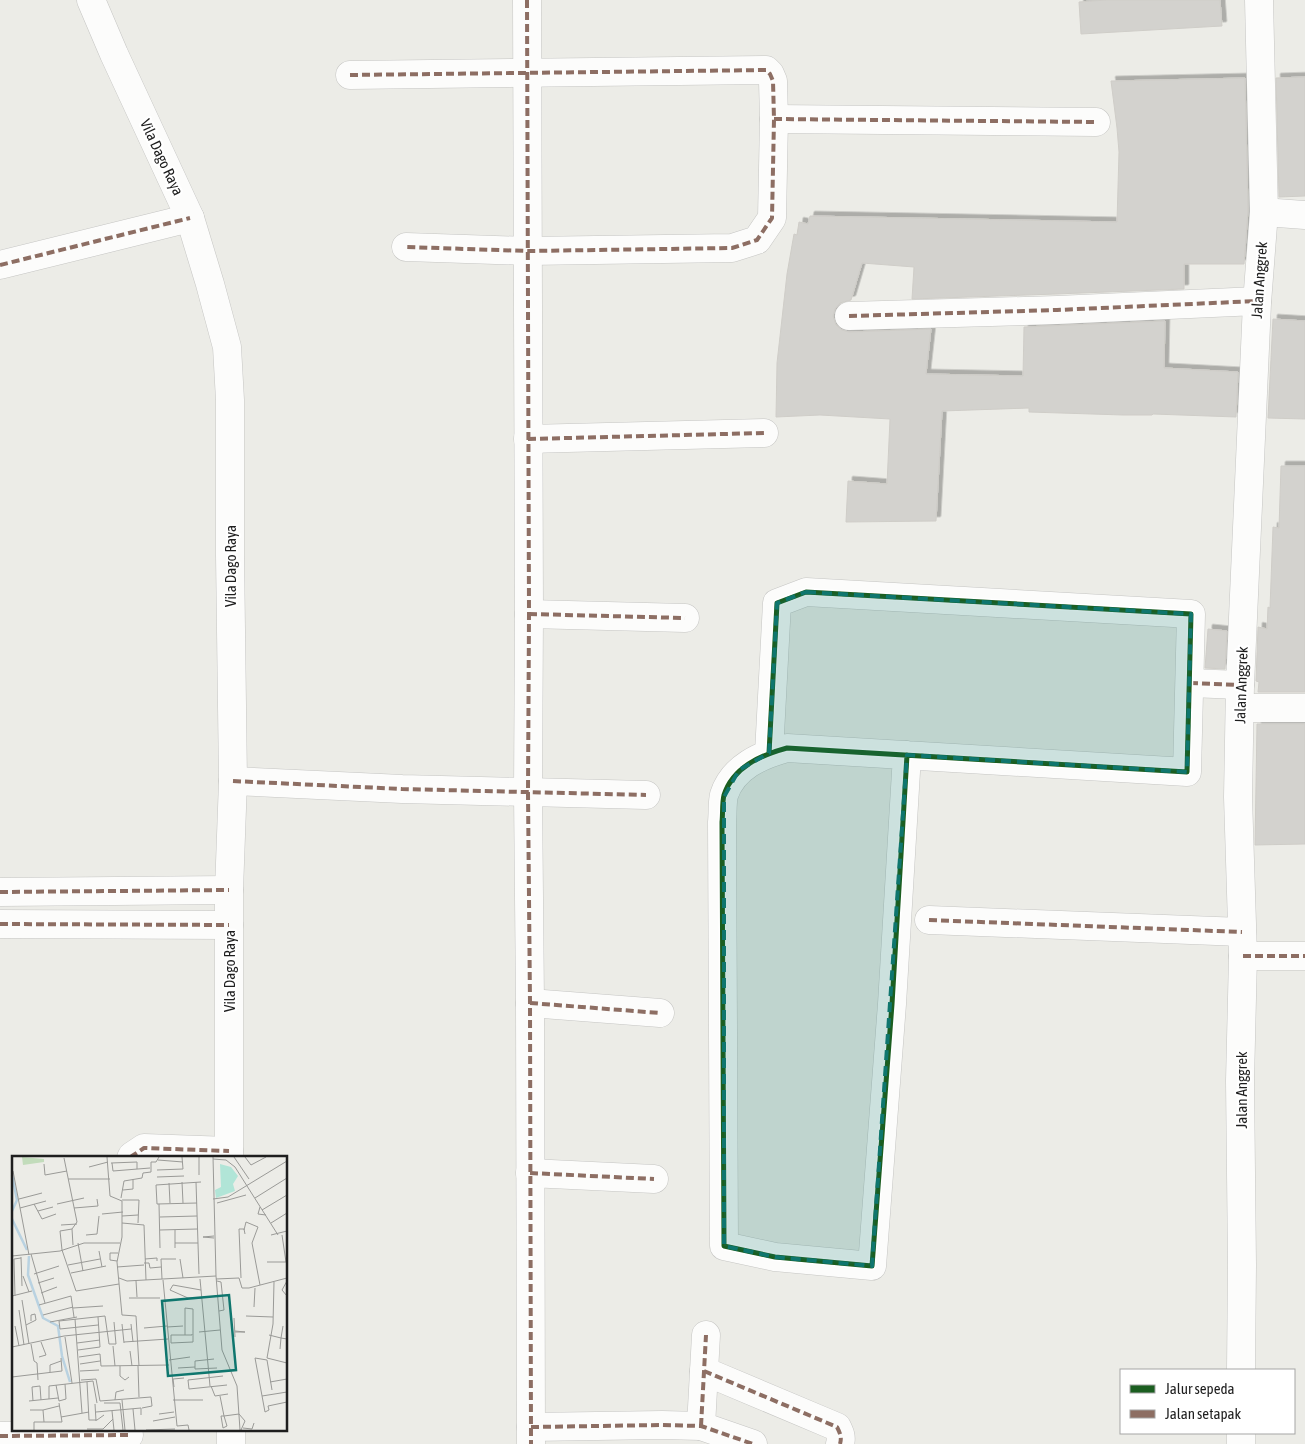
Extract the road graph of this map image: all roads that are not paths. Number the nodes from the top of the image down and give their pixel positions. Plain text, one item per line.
1 (91, 0) edge
2 (527, 0) edge
3 (1260, 0) edge
4 (527, 72) junction
5 (350, 75) dead end
6 (774, 119) junction
7 (1096, 122) dead end
8 (1264, 212) junction
9 (1305, 215) edge
10 (190, 218) junction
11 (406, 247) dead end
12 (528, 251) junction
13 (0, 266) edge
14 (1257, 301) junction
15 (849, 316) dead end
16 (764, 433) dead end
17 (528, 439) junction
18 (529, 614) junction
19 (685, 618) dead end
20 (1190, 683) junction
21 (1240, 697) junction
22 (1305, 708) edge
23 (769, 753) junction
24 (907, 755) junction
25 (233, 781) junction
26 (528, 793) junction
27 (646, 795) dead end
28 (229, 890) junction
29 (0, 892) edge
30 (929, 920) dead end
31 (0, 924) edge
32 (230, 925) junction
33 (1242, 944) junction
34 (1305, 956) edge
35 (530, 1003) junction
36 (660, 1014) dead end
37 (229, 1154) edge
38 (132, 1156) edge
39 (530, 1173) junction
40 (654, 1179) dead end
41 (706, 1335) dead end
42 (1241, 1369) edge
43 (704, 1371) junction
44 (702, 1426) junction
45 (531, 1435) edge
46 (0, 1436) edge
47 (129, 1436) edge
48 (753, 1444) edge
49 (840, 1444) edge

1 - 10 street, Vila Dago Raya
2 - 4 street
3 - 8 street, Jalan Anggrek
4 - 5 street
4 - 6 street
4 - 12 street
6 - 7 street
6 - 12 street
8 - 9 street
8 - 14 street, Jalan Anggrek
10 - 13 street
10 - 25 street, Vila Dago Raya
11 - 12 street
12 - 17 street
14 - 15 street
14 - 21 street, Jalan Anggrek
16 - 17 street
17 - 18 street
18 - 19 street
18 - 26 street
20 - 21 street
20 - 23 street
20 - 24 street
21 - 22 street
21 - 33 street, Jalan Anggrek
23 - 24 street
23 - 24 street
25 - 26 street
25 - 28 street, Vila Dago Raya
26 - 27 street
26 - 35 street
28 - 29 street
28 - 32 street, Vila Dago Raya
30 - 33 street
31 - 32 street
32 - 37 street, Vila Dago Raya
33 - 34 street
33 - 42 street, Jalan Anggrek
35 - 36 street
35 - 39 street
37 - 38 street
39 - 40 street
39 - 45 street
41 - 43 street
43 - 44 street
43 - 49 street
44 - 45 street
44 - 48 street
46 - 47 street

